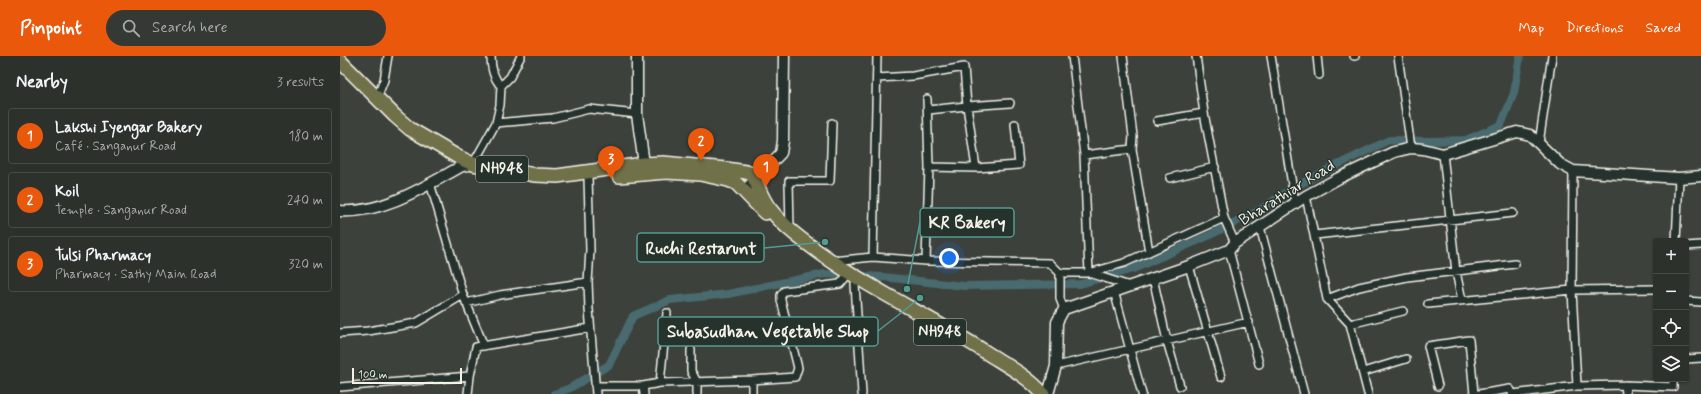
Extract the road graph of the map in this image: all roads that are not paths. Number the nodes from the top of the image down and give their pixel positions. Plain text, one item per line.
1 (388, 56) edge
2 (491, 56) edge
3 (521, 56) edge
4 (637, 56) edge
5 (784, 56) edge
6 (877, 56) edge
7 (1072, 56) edge
8 (1122, 56) edge
9 (1196, 56) edge
10 (1271, 56) edge
11 (1317, 56) edge
12 (1398, 56) edge
13 (1552, 56) edge
14 (340, 62) edge
15 (340, 72) edge
16 (1319, 75) dead end
17 (877, 78) junction
18 (501, 86) junction
19 (377, 98) junction
20 (927, 99) dead end
21 (1010, 103) dead end
22 (967, 106) junction
23 (928, 110) junction
24 (1204, 113) junction
25 (636, 114) junction
26 (1157, 121) dead end
27 (496, 123) junction
28 (832, 123) dead end
29 (1015, 124) dead end
30 (1539, 143) junction
31 (1411, 148) junction
32 (1132, 149) junction
33 (1443, 154) junction
34 (1084, 155) junction
35 (644, 164) junction
36 (468, 165) junction
37 (929, 167) junction
38 (1215, 167) junction
39 (976, 168) junction
40 (700, 170) junction
41 (1573, 171) junction
42 (1701, 176) edge
43 (588, 177) junction
44 (1170, 178) dead end
45 (1679, 178) junction
46 (755, 179) junction
47 (430, 183) junction
48 (744, 191) junction
49 (1306, 196) junction
50 (1295, 202) junction
51 (340, 211) edge
52 (1513, 213) dead end
53 (1225, 219) junction
54 (1450, 220) junction
55 (1260, 227) junction
56 (790, 229) junction
57 (1315, 235) junction
58 (1676, 238) edge
59 (1233, 244) junction
60 (1701, 245) edge
61 (1689, 246) edge
62 (1148, 252) junction
63 (873, 257) junction
64 (926, 261) junction
65 (1515, 264) dead end
66 (1189, 266) junction
67 (840, 272) junction
68 (1456, 272) junction
69 (1090, 273) junction
70 (1060, 274) junction
71 (1153, 278) junction
72 (588, 282) junction
73 (1129, 286) junction
74 (1653, 289) edge
75 (1572, 290) junction
76 (1114, 291) junction
77 (463, 295) junction
78 (1327, 299) junction
79 (1462, 300) junction
80 (1689, 302) edge
81 (1701, 302) edge
82 (466, 303) junction
83 (1428, 304) dead end
84 (1064, 310) junction
85 (1403, 311) dead end
86 (667, 313) dead end
87 (1249, 322) junction
88 (1350, 324) junction
89 (590, 328) junction
90 (1208, 331) junction
91 (340, 333) edge
92 (1167, 341) junction
93 (484, 346) junction
94 (1131, 349) junction
95 (691, 350) dead end
96 (1701, 358) edge
97 (1406, 359) dead end
98 (1689, 359) edge
99 (1259, 364) dead end
100 (1056, 366) junction
101 (1363, 372) junction
102 (470, 376) junction
103 (1221, 377) dead end
104 (752, 380) junction
105 (697, 382) junction
106 (1673, 382) edge
107 (660, 383) junction
108 (1625, 385) junction
109 (595, 386) junction
110 (643, 386) junction
111 (1180, 386) dead end
112 (1438, 386) dead end
113 (1577, 386) junction
114 (340, 387) edge
115 (468, 394) edge
116 (596, 394) edge
117 (644, 394) edge
118 (697, 394) edge
119 (752, 394) edge
120 (862, 394) edge
121 (1031, 394) edge
122 (1043, 394) edge
123 (1048, 394) edge
124 (1142, 394) edge
125 (1304, 394) edge
126 (1368, 394) edge
127 (1474, 394) edge
128 (1479, 394) edge
129 (1513, 394) edge
130 (1626, 394) edge

1 - 19 street
2 - 18 street
3 - 18 street
4 - 25 main road
5 - 46 main road
6 - 17 street
7 - 34 street
8 - 32 street
9 - 24 street
10 - 50 street
11 - 16 street
12 - 31 street
13 - 30 street
14 - 19 highway, NH948
15 - 36 highway, NH948
17 - 22 street
17 - 63 street
18 - 27 street
19 - 36 highway, NH948
20 - 23 street
21 - 22 street
22 - 23 street
22 - 39 street
23 - 37 street
24 - 26 street
24 - 38 street
25 - 27 street
25 - 35 main road
27 - 36 street
28 - 56 street
29 - 39 street
30 - 33 main road
30 - 41 main road
31 - 33 main road, Bharathiar Road
31 - 49 main road, Bharathiar Road
32 - 34 street
32 - 62 street
33 - 54 street
34 - 69 street
35 - 36 highway, NH948
35 - 40 highway, NH948
36 - 43 highway, NH948
36 - 47 main road
37 - 39 street
37 - 64 street
38 - 44 street
38 - 53 street
40 - 43 highway, NH948
40 - 46 highway, NH948
40 - 48 highway, NH948
41 - 45 main road
41 - 75 street
42 - 45 main road
43 - 72 street
45 - 58 street
46 - 48 main road
46 - 56 highway, NH948
47 - 51 main road
47 - 77 street
48 - 67 highway, NH948
49 - 50 main road, Bharathiar Road
49 - 57 street
50 - 55 main road, Bharathiar Road
52 - 54 street
53 - 59 street
53 - 62 street
54 - 57 street
54 - 68 street
55 - 59 main road, Bharathiar Road
55 - 125 street
56 - 67 highway, NH948
57 - 78 street
59 - 66 main road, Bharathiar Road
59 - 87 street
60 - 61 street
62 - 69 street
63 - 64 street
63 - 67 street
64 - 70 street
65 - 68 street
66 - 71 main road, Bharathiar Road
66 - 90 street
67 - 104 street
67 - 120 street
67 - 121 highway, NH948
67 - 122 highway, NH948
68 - 78 street
68 - 79 street
69 - 70 street
69 - 73 street
70 - 84 street
71 - 73 main road, Bharathiar Road
71 - 92 street
72 - 82 street
72 - 89 street
73 - 76 main road, Bharathiar Road
74 - 75 street
75 - 79 street
75 - 113 street
76 - 84 main road, Bharathiar Road
76 - 94 street
77 - 82 street
77 - 91 street
78 - 88 street
79 - 83 street
80 - 81 street
82 - 93 street
84 - 100 main road
85 - 88 street
86 - 107 street
87 - 90 street
87 - 99 street
88 - 101 street
89 - 93 street
89 - 109 street
90 - 92 street
90 - 103 street
92 - 94 street
92 - 111 street
93 - 102 street
94 - 100 street
94 - 124 street
95 - 105 street
96 - 98 street
97 - 101 street
100 - 123 main road
101 - 126 street
102 - 114 street
102 - 115 street
104 - 105 street
104 - 119 street
105 - 107 street
105 - 118 street
106 - 108 street
107 - 110 street
108 - 113 street
108 - 130 street
109 - 110 street
109 - 116 street
110 - 117 street
112 - 127 street
113 - 129 street
128 - 129 street

